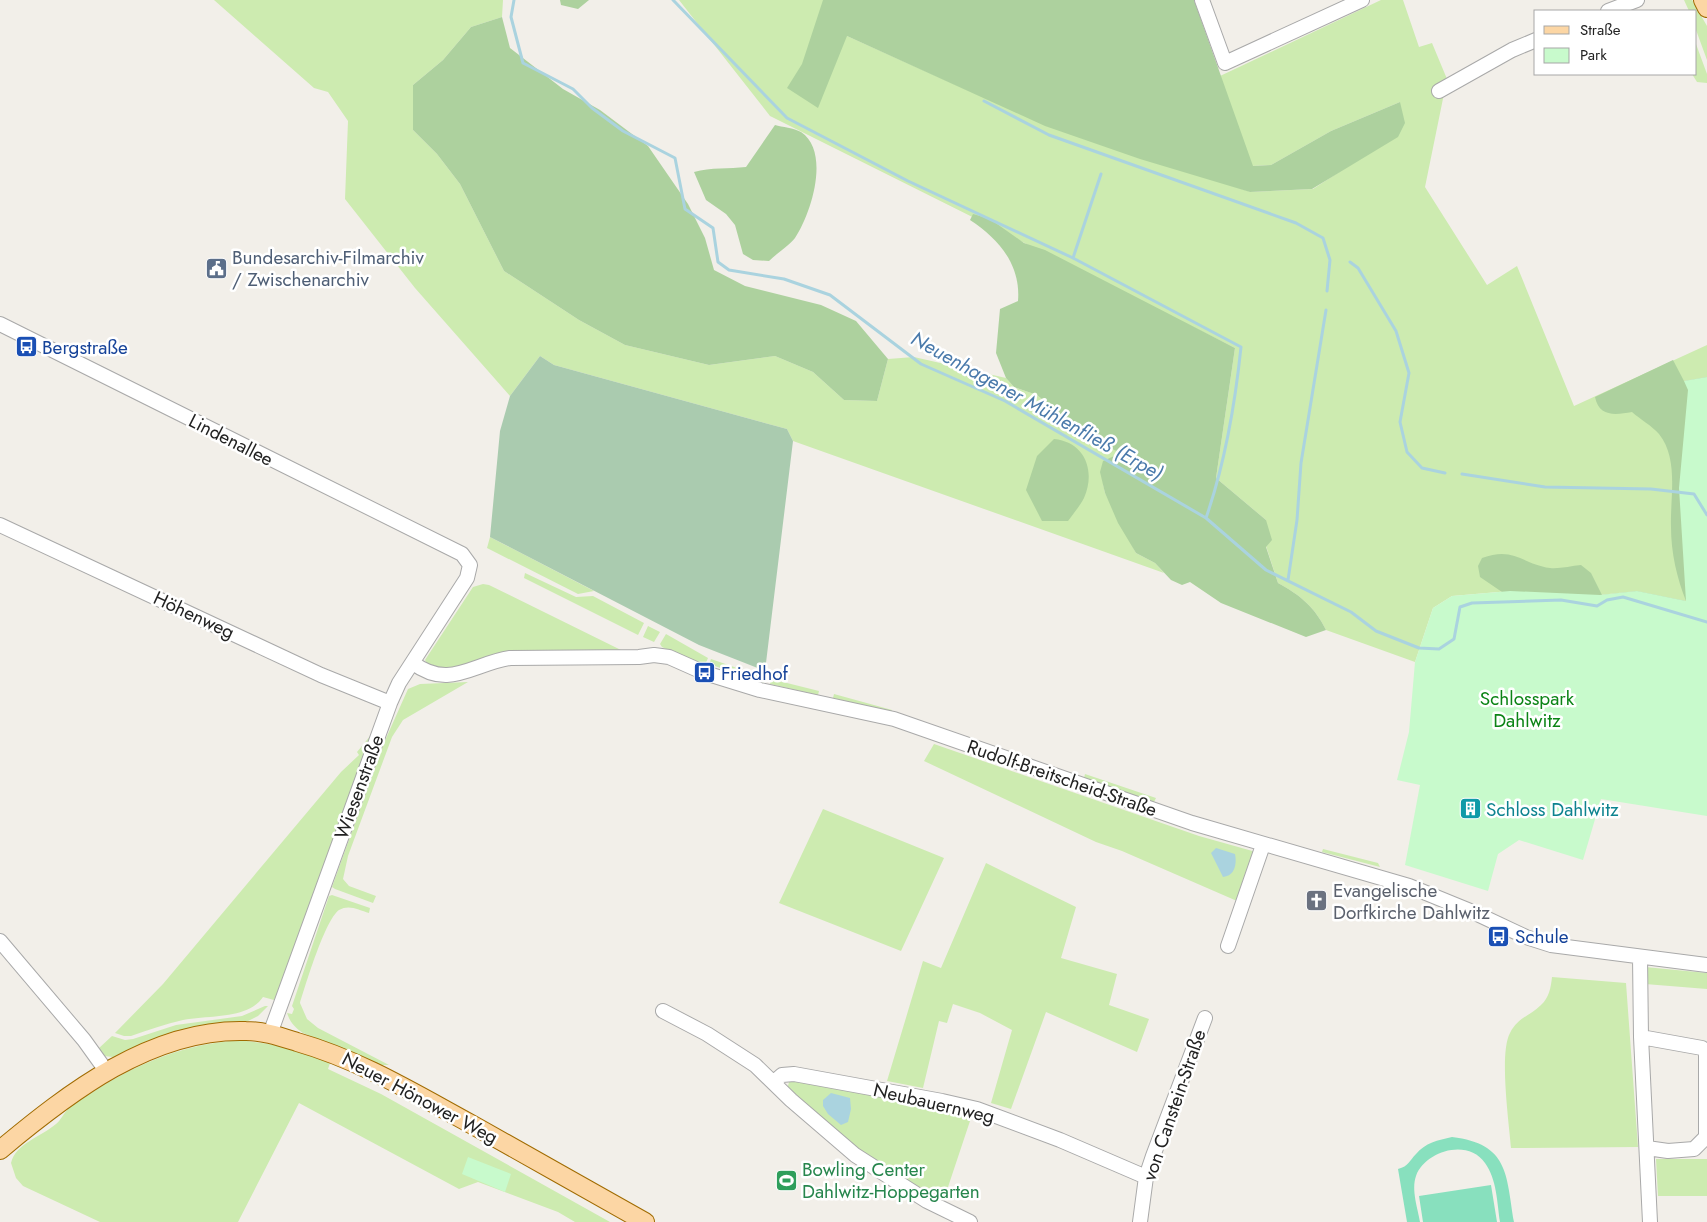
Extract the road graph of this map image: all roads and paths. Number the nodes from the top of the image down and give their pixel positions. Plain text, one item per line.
1 (1202, 0) edge
2 (1362, 0) edge
3 (1637, 0) edge
4 (1703, 0) edge
5 (1331, 7) edge
6 (1707, 8) edge
7 (1611, 10) edge
8 (1534, 41) edge
9 (1439, 91) dead end
10 (0, 324) edge
11 (0, 525) edge
12 (462, 554) joint
13 (413, 663) junction
14 (390, 703) junction
15 (1263, 845) junction
16 (0, 940) edge
17 (1228, 946) dead end
18 (1640, 957) junction
19 (1707, 965) edge
20 (663, 1011) dead end
21 (1205, 1018) dead end
22 (270, 1034) junction
23 (1641, 1037) junction
24 (1706, 1052) edge
25 (107, 1072) junction
26 (774, 1082) junction
27 (1706, 1094) edge
28 (1647, 1148) junction
29 (0, 1150) edge
30 (1146, 1177) junction
31 (645, 1222) edge
32 (970, 1222) edge
33 (1140, 1222) edge
34 (1650, 1222) edge

1 - 5 street
2 - 5 street
3 - 7 street
4 - 6 main road
8 - 9 street
10 - 12 street, Lindenallee
11 - 14 street, Höhenweg
12 - 13 street, Wiesenstraße
13 - 14 street, Wiesenstraße
13 - 15 street, Rudolf-Breitscheid-Straße
14 - 22 street, Wiesenstraße
15 - 17 street
15 - 18 street, Rudolf-Breitscheid-Straße
16 - 25 street
18 - 19 street, Rudolf-Breitscheid-Straße
18 - 23 street
20 - 26 street
21 - 30 street, von Canstein-Straße
22 - 25 main road, Neuer Hönower Weg
22 - 31 main road, Neuer Hönower Weg
23 - 24 street
23 - 28 street
24 - 27 street
25 - 29 main road, Neuer Hönower Weg
26 - 30 street, Neubauernweg
26 - 32 street
27 - 28 street
28 - 34 street
30 - 33 street, von Canstein-Straße

